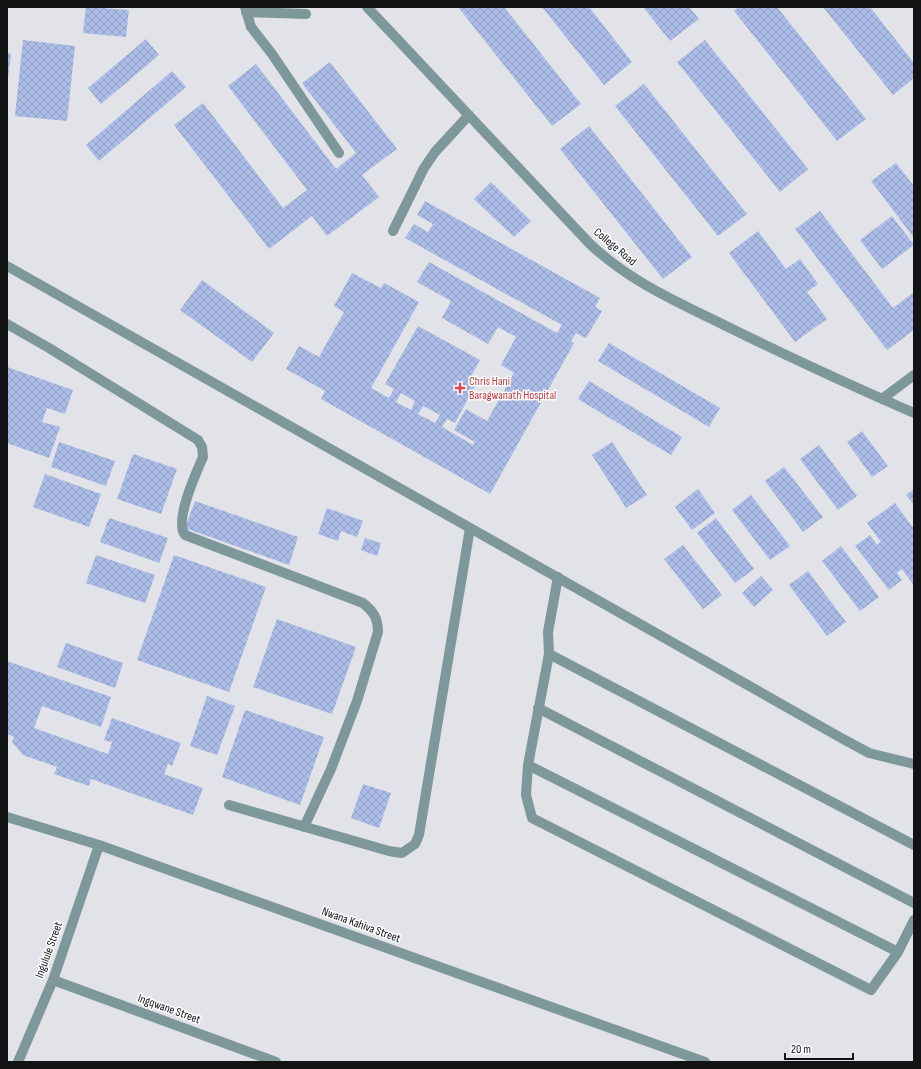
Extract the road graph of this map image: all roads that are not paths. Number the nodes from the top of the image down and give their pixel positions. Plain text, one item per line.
1 (367, 7) edge
2 (246, 10) edge
3 (306, 14) dead end
4 (469, 115) junction
5 (339, 153) dead end
6 (393, 231) dead end
7 (7, 266) edge
8 (7, 324) edge
9 (914, 375) edge
10 (882, 398) junction
11 (914, 413) edge
12 (470, 528) junction
13 (558, 577) junction
14 (549, 654) junction
15 (538, 708) junction
16 (914, 764) edge
17 (528, 765) junction
18 (230, 805) dead end
19 (7, 818) edge
20 (304, 827) junction
21 (99, 845) junction
22 (914, 845) edge
23 (914, 903) edge
24 (914, 920) edge
25 (898, 952) junction
26 (53, 980) junction
27 (684, 1058) edge
28 (18, 1062) edge
29 (276, 1062) edge
30 (705, 1062) edge

1 - 4 street, College Road
2 - 3 street
2 - 5 street
4 - 6 street
4 - 10 street, College Road
7 - 12 street
8 - 20 street
9 - 10 street
10 - 11 street, College Road
12 - 13 street
12 - 20 street
13 - 14 street
13 - 16 street
14 - 15 street
14 - 22 street
15 - 17 street
15 - 23 street
17 - 25 street
17 - 25 street
18 - 20 street
19 - 21 street, Nwana Kahiva Street
21 - 26 street, Ingulule Street
21 - 27 street, Nwana Kahiva Street
24 - 25 street
26 - 28 street, Ingulule Street
26 - 29 street, Ingqwane Street
27 - 30 street, Nwana Kahiva Street

